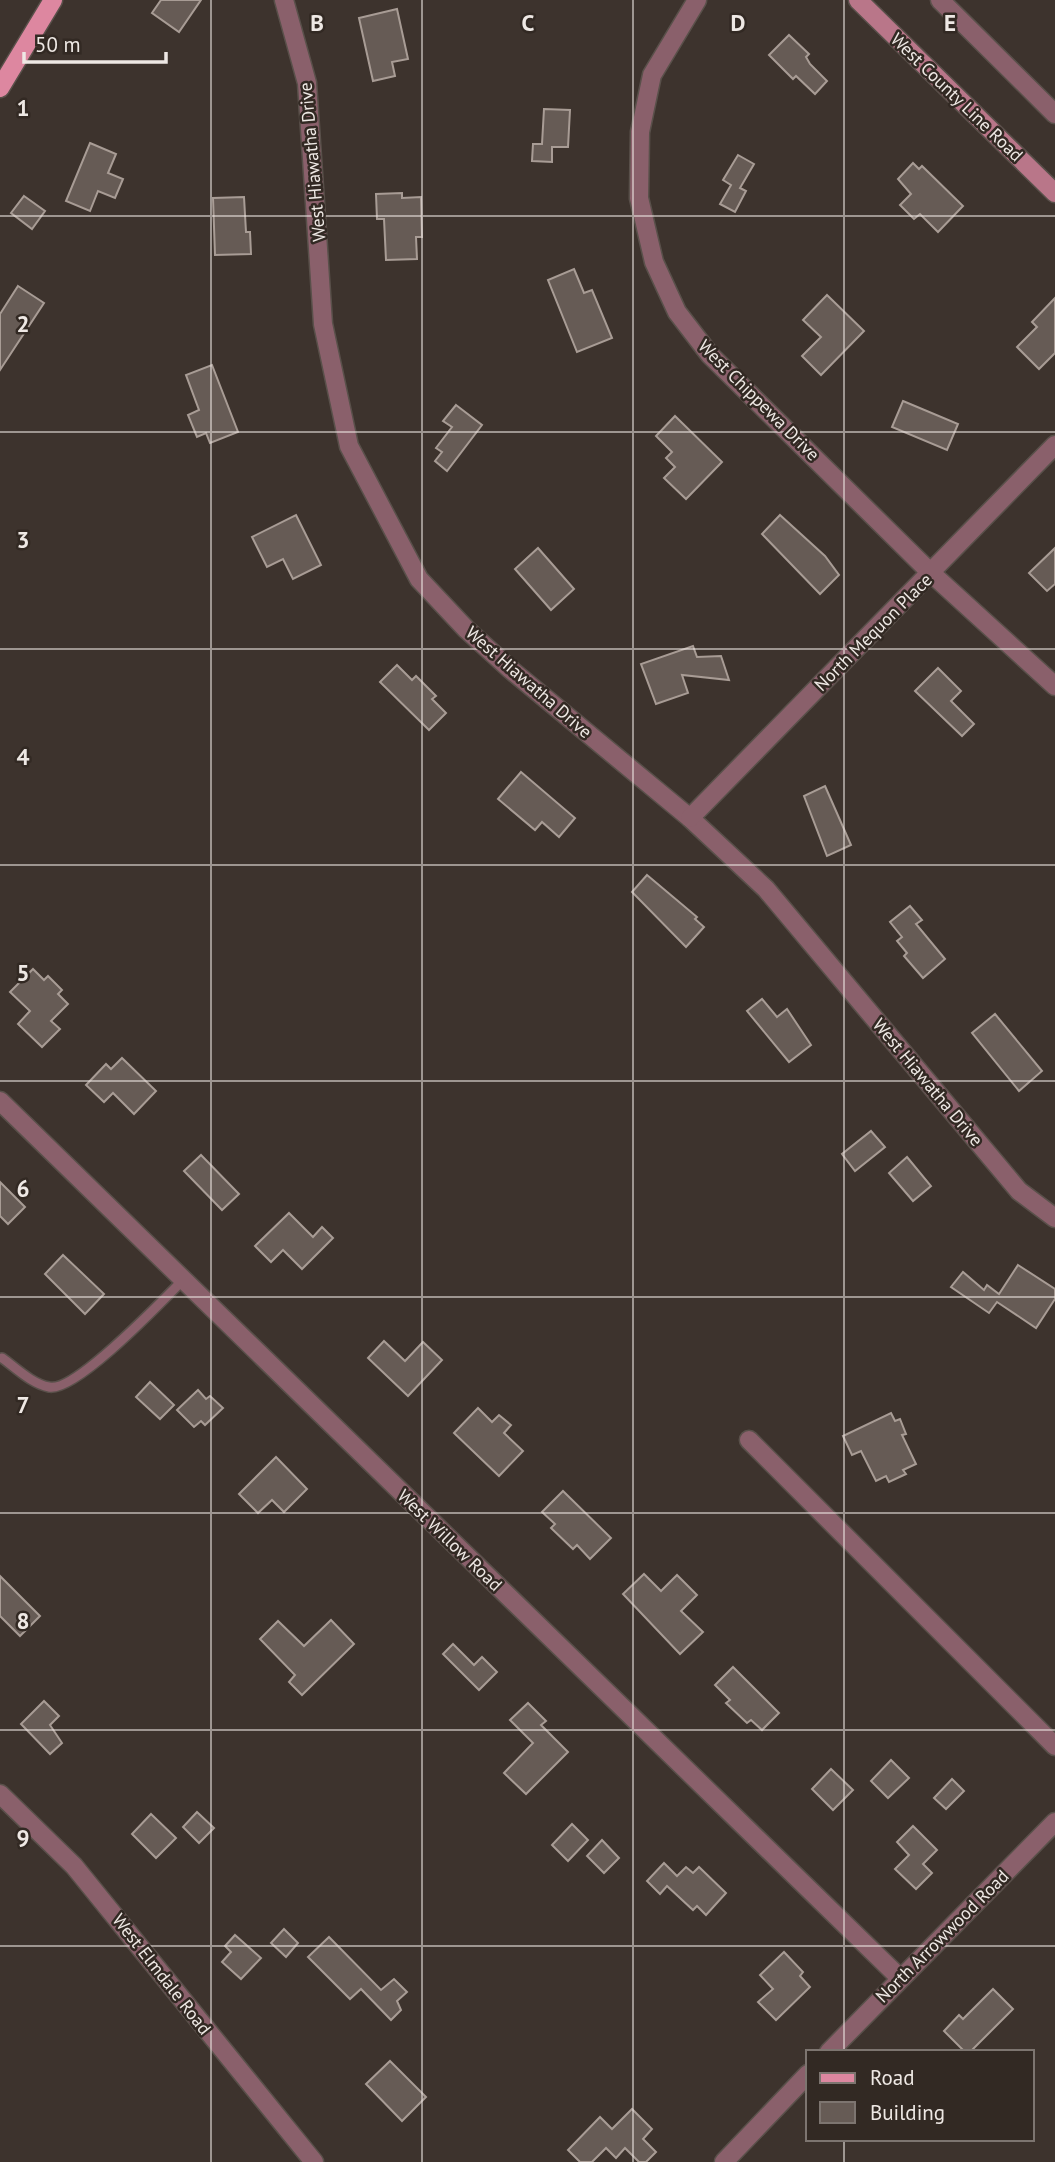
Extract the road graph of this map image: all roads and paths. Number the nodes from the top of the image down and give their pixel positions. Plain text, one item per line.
1 (53, 0) edge
2 (284, 0) edge
3 (697, 0) edge
4 (858, 0) edge
5 (940, 0) edge
6 (0, 88) edge
7 (1055, 114) edge
8 (1055, 193) edge
9 (1055, 445) edge
10 (931, 573) junction
11 (1055, 686) edge
12 (690, 818) junction
13 (0, 1101) edge
14 (1055, 1218) edge
15 (183, 1280) junction
16 (2, 1358) dead end
17 (749, 1440) dead end
18 (1055, 1746) edge
19 (0, 1794) edge
20 (1055, 1822) edge
21 (900, 1978) junction
22 (831, 2050) edge
23 (806, 2076) edge
24 (314, 2162) edge
25 (724, 2162) edge

1 - 6 main road
2 - 12 street, West Hiawatha Drive
3 - 10 street, West Chippewa Drive
4 - 8 street, West County Line Road
5 - 7 street
9 - 10 street, North Mequon Place
10 - 11 street, West Chippewa Drive
10 - 12 street, North Mequon Place
12 - 14 street, West Hiawatha Drive
13 - 15 street, West Willow Road
15 - 16 lane
15 - 21 street, West Willow Road
17 - 18 street
19 - 24 street, West Elmdale Road
20 - 21 street, North Arrowwood Road
21 - 22 street, North Arrowwood Road
23 - 25 street

